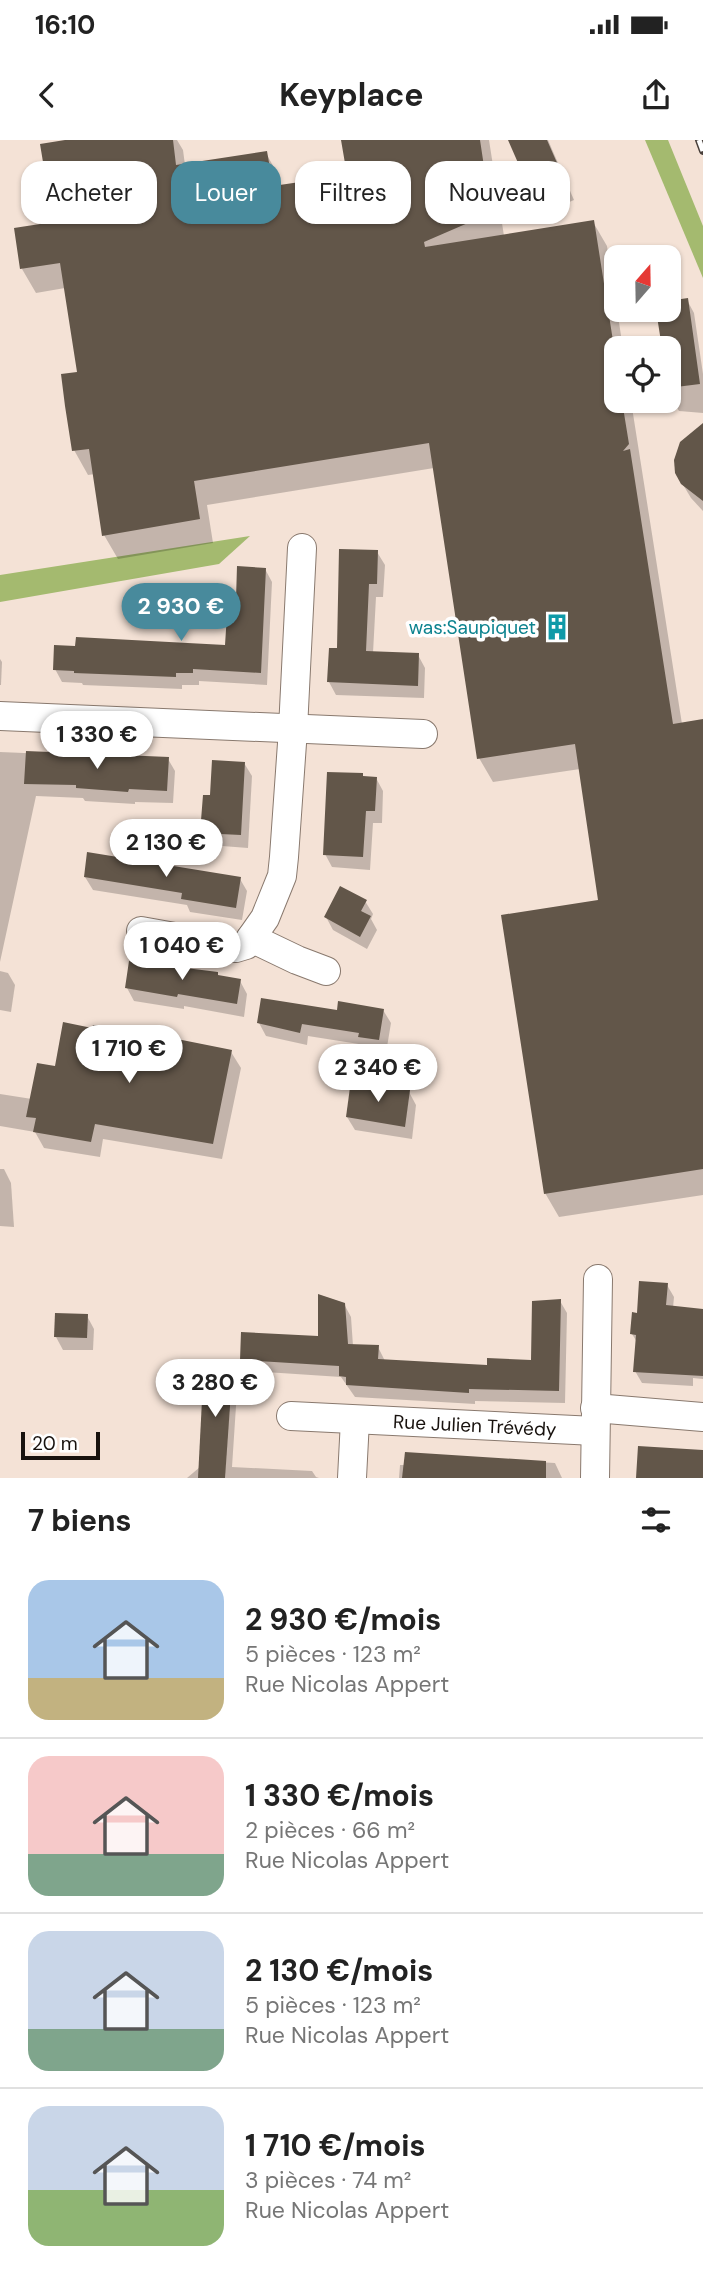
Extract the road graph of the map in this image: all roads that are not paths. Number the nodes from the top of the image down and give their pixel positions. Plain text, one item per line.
1 (302, 548) dead end
2 (0, 716) edge
3 (293, 729) junction
4 (423, 734) dead end
5 (141, 931) dead end
6 (251, 938) junction
7 (326, 971) dead end
8 (597, 1279) dead end
9 (291, 1416) dead end
10 (703, 1417) edge
11 (595, 1419) junction
12 (355, 1420) junction
13 (352, 1478) edge
14 (595, 1478) edge

1 - 3 street
2 - 3 street
3 - 4 street
3 - 6 street
5 - 6 street
6 - 7 street
8 - 11 street
9 - 12 street, Rue Julien Trévédy
10 - 11 street, Rue Julien Trévédy
11 - 12 street, Rue Julien Trévédy
11 - 14 street
12 - 13 street

